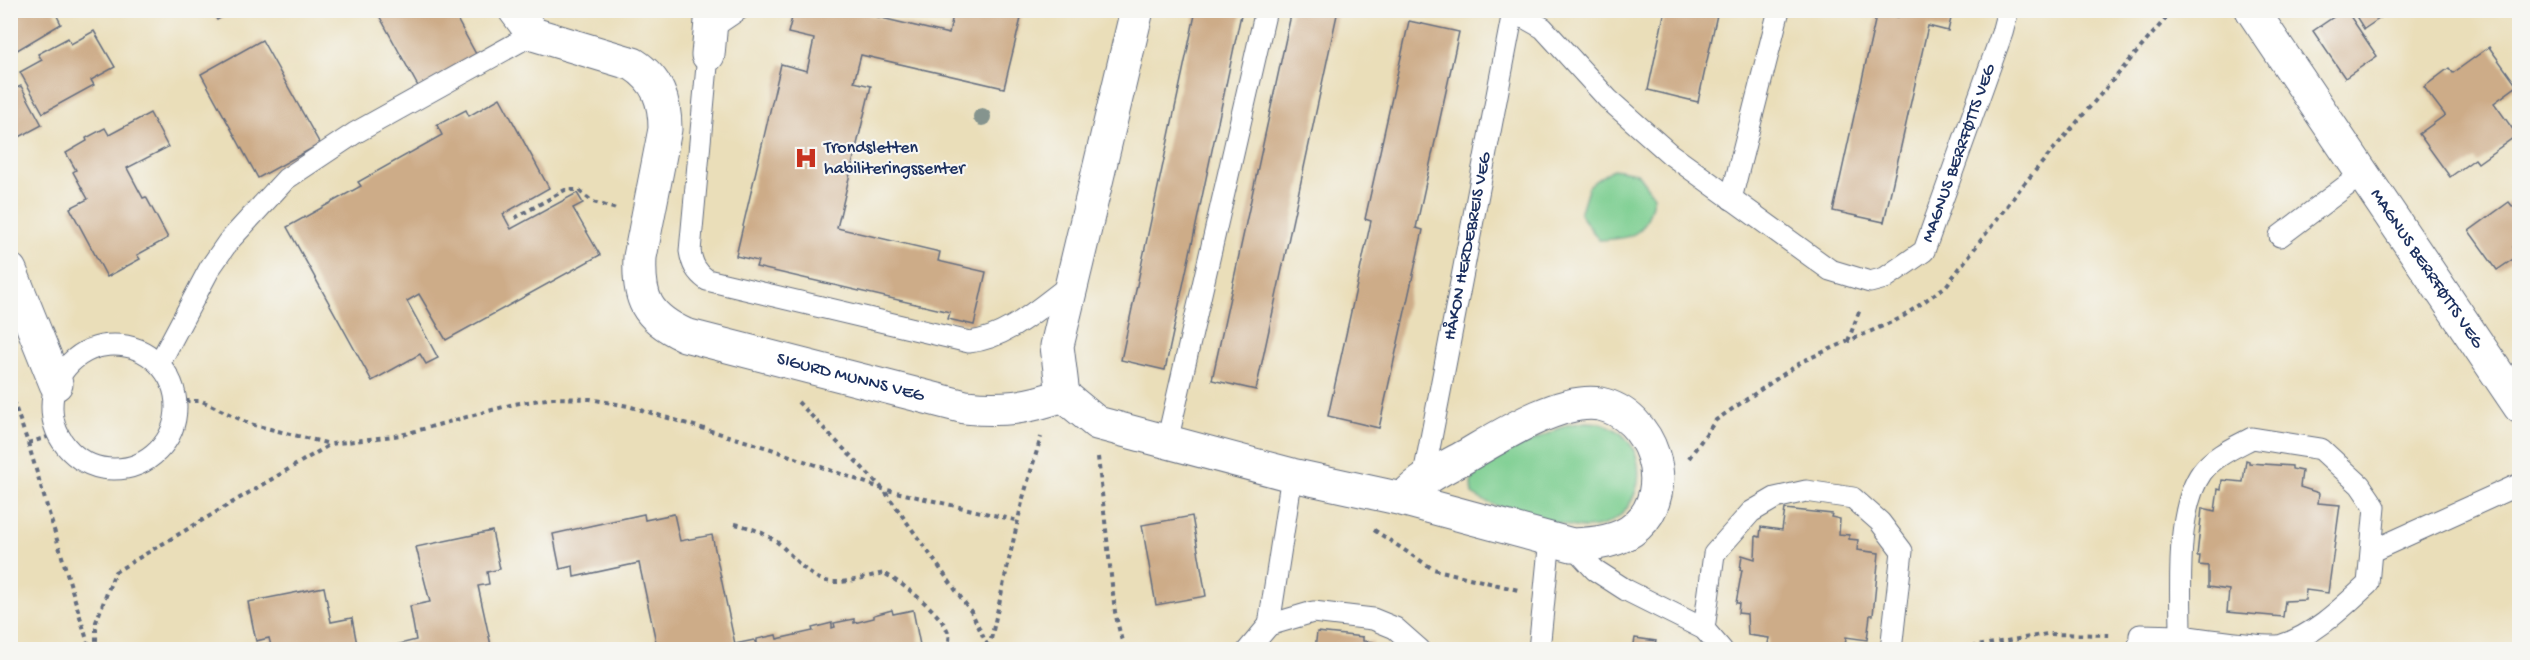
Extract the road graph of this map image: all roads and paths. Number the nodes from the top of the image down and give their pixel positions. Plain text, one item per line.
1 (738, 10) edge
2 (1137, 10) edge
3 (1266, 10) edge
4 (1779, 10) edge
5 (2008, 10) edge
6 (2252, 10) edge
7 (1512, 11) edge
8 (1546, 19) edge
9 (524, 22) edge
10 (710, 31) edge
11 (2362, 174) junction
12 (1731, 200) junction
13 (649, 214) junction
14 (515, 218) dead end
15 (2280, 236) dead end
16 (10, 270) edge
17 (1074, 282) junction
18 (159, 364) junction
19 (56, 384) junction
20 (10, 392) edge
21 (792, 395) dead end
22 (1063, 395) junction
23 (176, 401) junction
24 (2520, 406) edge
25 (1097, 423) junction
26 (57, 434) junction
27 (1167, 442) junction
28 (28, 443) junction
29 (331, 444) junction
30 (1292, 475) junction
31 (2520, 484) edge
32 (883, 489) junction
33 (1413, 490) junction
34 (1019, 521) junction
35 (735, 524) dead end
36 (1370, 528) dead end
37 (1561, 542) junction
38 (2372, 551) junction
39 (1545, 591) junction
40 (1269, 625) junction
41 (1704, 629) junction
42 (2181, 636) junction
43 (2140, 642) edge
44 (1968, 648) edge
45 (989, 649) edge
46 (90, 650) edge
47 (96, 650) edge
48 (947, 650) edge
49 (1124, 650) edge
50 (1248, 650) edge
51 (1420, 650) edge
52 (1539, 650) edge
53 (1722, 650) edge
54 (1891, 650) edge
55 (1953, 650) edge

1 - 10 lane
2 - 17 street
3 - 27 lane
4 - 12 lane
5 - 12 lane, MAGNUS BERRFØTTS VEG
6 - 11 street, MAGNUS BERRFØTTS VEG
7 - 8 lane, MAGNUS BERRFØTTS VEG
7 - 33 lane, HÅKON HERDEBREIS VEG
8 - 12 lane, MAGNUS BERRFØTTS VEG
9 - 13 street, SIGURD MUNNS VEG
9 - 18 lane
10 - 17 lane
11 - 15 lane
11 - 24 street, MAGNUS BERRFØTTS VEG
13 - 14 path
13 - 22 street, SIGURD MUNNS VEG
16 - 19 street
17 - 22 street
18 - 19 lane
18 - 23 lane
19 - 26 lane
20 - 28 path
21 - 32 path
22 - 25 street
22 - 34 path
23 - 26 lane
23 - 29 path
25 - 27 street
25 - 49 path
26 - 28 path
27 - 30 street
28 - 46 path
29 - 32 path
29 - 47 path
30 - 33 street
30 - 40 lane
31 - 38 lane
32 - 34 path
32 - 45 path
33 - 37 street
33 - 37 street
34 - 45 path
35 - 48 path
36 - 39 path
37 - 39 lane
37 - 41 lane
38 - 42 lane
38 - 42 lane
39 - 52 lane
40 - 50 lane
40 - 51 lane
41 - 53 lane
41 - 54 lane
42 - 43 lane
43 - 44 path
44 - 55 path

